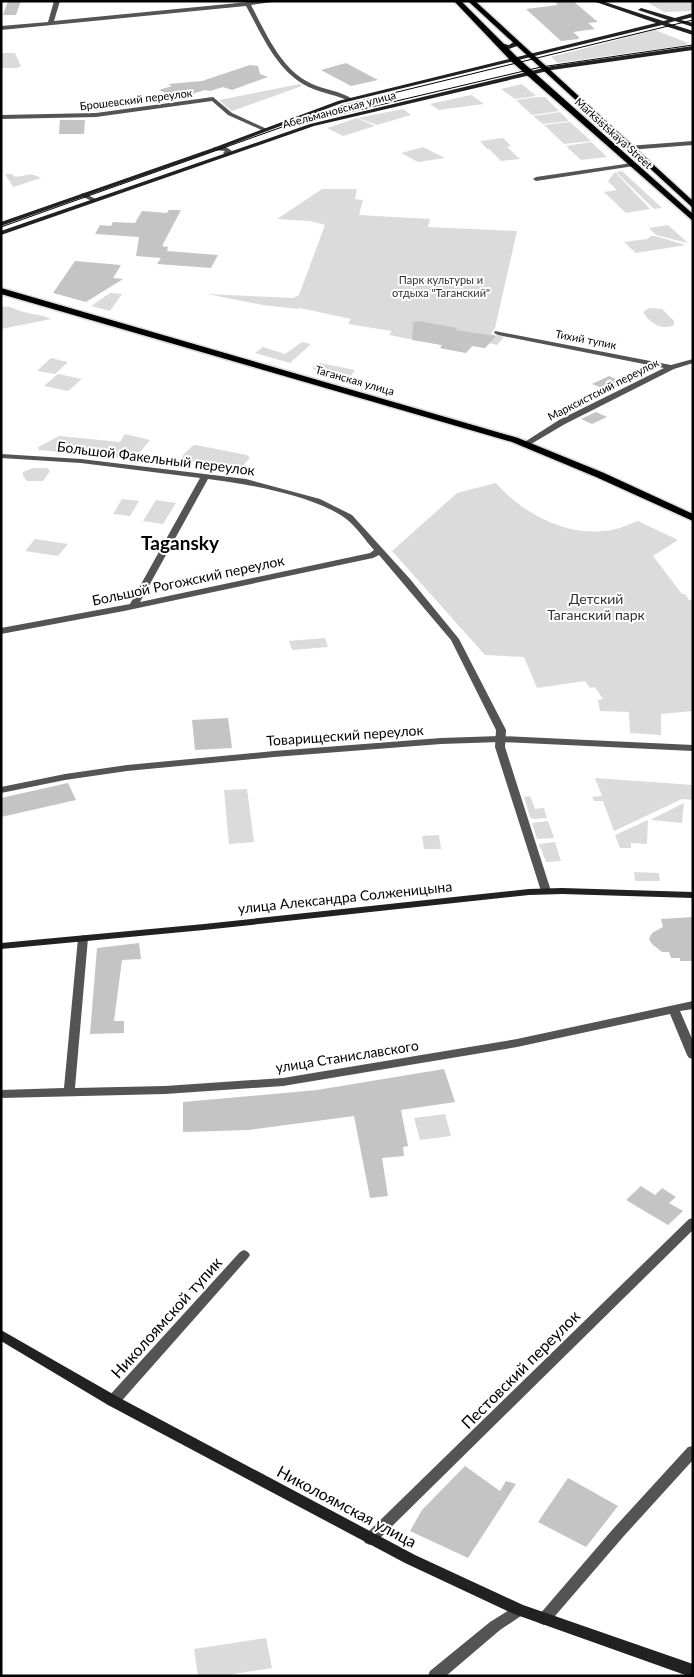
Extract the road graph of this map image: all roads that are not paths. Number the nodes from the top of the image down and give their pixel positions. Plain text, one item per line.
1 (56, 1) edge
2 (277, 1) edge
3 (457, 1) edge
4 (471, 1) edge
5 (596, 1) edge
6 (611, 1) edge
7 (248, 4) junction
8 (693, 15) edge
9 (642, 17) junction
10 (675, 20) junction
11 (661, 23) junction
12 (50, 24) junction
13 (693, 25) edge
14 (1, 28) edge
15 (639, 29) junction
16 (693, 33) edge
17 (499, 45) junction
18 (517, 45) junction
19 (693, 48) edge
20 (549, 52) junction
21 (532, 59) junction
22 (517, 62) junction
23 (544, 70) junction
24 (531, 74) junction
25 (505, 80) junction
26 (543, 84) junction
27 (349, 99) junction
28 (1, 117) edge
29 (266, 130) junction
30 (693, 143) edge
31 (628, 148) junction
32 (215, 149) junction
33 (226, 153) junction
34 (632, 165) junction
35 (536, 179) dead end
36 (83, 195) junction
37 (94, 200) junction
38 (693, 206) edge
39 (693, 219) edge
40 (1, 224) edge
41 (1, 233) edge
42 (1, 291) edge
43 (498, 333) dead end
44 (693, 361) edge
45 (671, 367) junction
46 (526, 444) junction
47 (1, 456) edge
48 (205, 477) junction
49 (693, 518) edge
50 (378, 551) junction
51 (133, 606) junction
52 (1, 630) edge
53 (500, 739) junction
54 (693, 748) edge
55 (1, 790) edge
56 (546, 891) junction
57 (693, 894) edge
58 (83, 938) junction
59 (1, 946) edge
60 (693, 1005) edge
61 (674, 1009) junction
62 (693, 1055) edge
63 (69, 1093) junction
64 (1, 1094) edge
65 (693, 1222) edge
66 (244, 1255) dead end
67 (1, 1335) edge
68 (113, 1401) junction
69 (693, 1451) edge
70 (370, 1539) junction
71 (519, 1610) junction
72 (544, 1619) junction
73 (693, 1671) edge
74 (435, 1676) edge

1 - 12 street
2 - 7 street
3 - 17 main road, Marksistskaya Street
4 - 18 main road, Marksistskaya Street
5 - 9 main road
6 - 10 main road
7 - 12 street
7 - 27 street
8 - 10 main road, Абельмановская улица
9 - 11 main road
9 - 15 main road
10 - 11 main road, Абельмановская улица
10 - 13 main road
11 - 15 main road, Абельмановская улица
11 - 16 main road
12 - 14 street
15 - 20 main road, Абельмановская улица
17 - 18 main road
17 - 22 main road, Marksistskaya Street
18 - 20 main road
18 - 21 main road, Marksistskaya Street
19 - 23 main road, Абельмановская улица
20 - 21 main road, Абельмановская улица
21 - 22 main road, Абельмановская улица
21 - 23 main road, Marksistskaya Street
22 - 24 main road, Marksistskaya Street
22 - 27 main road, Абельмановская улица
23 - 24 main road, Абельмановская улица
23 - 31 main road, Marksistskaya Street
24 - 25 main road, Абельмановская улица
24 - 26 main road, Marksistskaya Street
25 - 26 main road
25 - 33 main road, Абельмановская улица
26 - 34 main road, Marksistskaya Street
27 - 29 main road, Абельмановская улица
28 - 29 street, Брошевский переулок
29 - 32 main road, Абельмановская улица
30 - 31 street
31 - 38 main road, Marksistskaya Street
32 - 33 street
32 - 36 main road, Абельмановская улица
33 - 37 main road, Абельмановская улица
34 - 35 street
34 - 39 main road, Marksistskaya Street
36 - 37 street
36 - 40 main road, Абельмановская улица
37 - 41 main road, Абельмановская улица
42 - 46 main road, Таганская улица
43 - 45 street, Тихий тупик
44 - 45 street, Марксистский переулок
45 - 46 street, Марксистский переулок
46 - 49 main road, Таганская улица
47 - 48 street, Большой Факельный переулок
48 - 50 street, Большой Факельный переулок
48 - 51 street
50 - 51 street, Большой Рогожский переулок
50 - 53 street, Большой Факельный переулок
51 - 52 street, Большой Рогожский переулок
53 - 54 street, Товарищеский переулок
53 - 55 street, Товарищеский переулок
53 - 56 street, Большой Факельный переулок
56 - 57 main road, улица Александра Солженицына
56 - 58 main road, улица Александра Солженицына
58 - 59 main road, улица Александра Солженицына
58 - 63 street
60 - 61 street, улица Станиславского
61 - 62 street
61 - 63 street, улица Станиславского
63 - 64 street, улица Станиславского
65 - 70 street, Пестовский переулок
66 - 68 street, Николоямской тупик
67 - 68 main road, Николоямская улица
68 - 70 main road, Николоямская улица
69 - 72 street
70 - 71 main road, Николоямская улица
71 - 72 main road, Николоямская улица
71 - 74 street
72 - 73 main road, Николоямская улица

